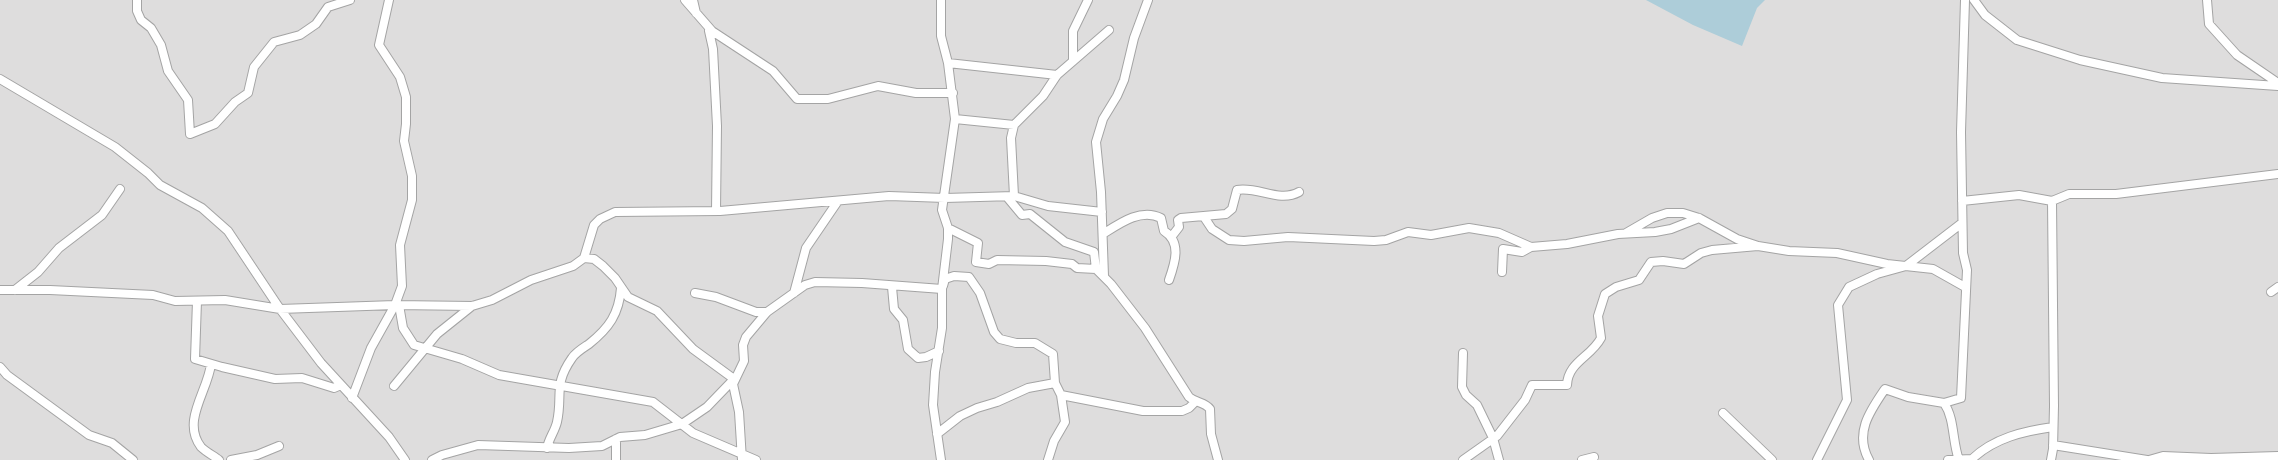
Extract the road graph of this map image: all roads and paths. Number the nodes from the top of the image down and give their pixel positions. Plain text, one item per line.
1 (137, 0) edge
2 (350, 0) edge
3 (389, 0) edge
4 (685, 0) edge
5 (694, 0) edge
6 (941, 0) edge
7 (1088, 0) edge
8 (1148, 0) edge
9 (1965, 0) edge
10 (1974, 0) edge
11 (2207, 0) edge
12 (696, 14) junction
13 (1109, 30) dead end
14 (709, 31) dead end
15 (1073, 61) junction
16 (948, 64) junction
17 (1057, 75) junction
18 (0, 79) edge
19 (2278, 83) edge
20 (2278, 86) edge
21 (952, 93) junction
22 (955, 119) junction
23 (1014, 125) junction
24 (2278, 174) edge
25 (120, 189) dead end
26 (1299, 192) dead end
27 (1010, 196) junction
28 (945, 198) junction
29 (838, 201) junction
30 (1962, 201) junction
31 (2052, 201) junction
32 (716, 211) junction
33 (1102, 212) junction
34 (1204, 217) junction
35 (1699, 218) junction
36 (1962, 223) junction
37 (948, 228) junction
38 (1626, 233) junction
39 (1104, 234) junction
40 (1172, 236) junction
41 (1758, 246) junction
42 (1531, 247) junction
43 (584, 258) junction
44 (1906, 266) junction
45 (1096, 269) junction
46 (1502, 272) dead end
47 (1104, 276) junction
48 (1169, 280) dead end
49 (892, 287) junction
50 (1965, 287) junction
51 (621, 288) junction
52 (0, 290) edge
53 (15, 290) junction
54 (942, 290) junction
55 (695, 293) dead end
56 (794, 293) junction
57 (197, 301) junction
58 (397, 305) junction
59 (472, 306) junction
60 (280, 309) junction
61 (767, 312) junction
62 (426, 347) junction
63 (939, 351) junction
64 (1463, 353) dead end
65 (212, 364) junction
66 (0, 367) edge
67 (734, 379) junction
68 (1054, 383) junction
69 (559, 384) junction
70 (341, 386) junction
71 (394, 386) dead end
72 (1061, 395) junction
73 (352, 398) junction
74 (1194, 402) junction
75 (1944, 403) junction
76 (1723, 414) dead end
77 (682, 424) junction
78 (2053, 427) junction
79 (938, 434) junction
80 (1493, 438) junction
81 (616, 439) junction
82 (2053, 445) junction
83 (279, 446) dead end
84 (547, 448) junction
85 (257, 455) junction
86 (2278, 456) edge
87 (742, 457) edge
88 (1594, 457) dead end
89 (1959, 459) edge
90 (134, 460) edge
91 (219, 460) edge
92 (230, 460) edge
93 (265, 460) edge
94 (405, 460) edge
95 (432, 460) edge
96 (616, 460) edge
97 (756, 460) edge
98 (941, 460) edge
99 (1048, 460) edge
100 (1218, 460) edge
101 (1463, 460) edge
102 (1499, 460) edge
103 (1582, 460) edge
104 (1772, 460) edge
105 (1817, 460) edge
106 (1869, 460) edge
107 (1948, 460) edge
108 (2051, 460) edge
109 (2148, 460) edge

1 - 2 street
3 - 58 street
4 - 12 street
5 - 12 street
6 - 16 street
7 - 15 street
8 - 33 street
9 - 30 street
10 - 20 street
11 - 19 street
12 - 21 street
13 - 15 street
14 - 32 street
15 - 17 street
16 - 17 street
16 - 21 street
17 - 23 street
18 - 60 street
21 - 22 street
22 - 23 street
22 - 28 street
23 - 27 street
24 - 31 street
25 - 53 street
26 - 34 street
27 - 28 street
27 - 33 street
27 - 45 street
28 - 29 street
28 - 37 street
29 - 32 street
29 - 56 street
30 - 31 street
30 - 36 street
31 - 78 street
32 - 43 street
33 - 39 street
34 - 40 street
34 - 42 street
35 - 38 street
35 - 38 street
35 - 41 street
36 - 44 street
36 - 50 street
37 - 45 street
37 - 54 street
38 - 42 street
39 - 40 street
39 - 47 street
40 - 48 street
41 - 44 street
41 - 80 street
42 - 46 street
43 - 51 street
43 - 59 street
44 - 50 street
44 - 105 street
45 - 47 street
47 - 74 street
49 - 54 street
49 - 56 street
49 - 63 street
50 - 75 street
51 - 67 street
51 - 69 street
52 - 53 street
53 - 57 street
54 - 63 street
54 - 68 street
55 - 61 street
56 - 61 street
57 - 60 street
57 - 65 street
58 - 59 street
58 - 60 street
58 - 62 street
58 - 73 street
59 - 62 street
60 - 70 street
61 - 67 street
62 - 69 street
62 - 71 street
63 - 79 street
64 - 80 street
65 - 70 street
65 - 91 street
66 - 90 street
67 - 77 street
67 - 87 street
68 - 72 street
68 - 79 street
69 - 77 street
69 - 84 street
70 - 73 street
72 - 74 street
72 - 99 street
73 - 94 street
74 - 100 street
75 - 89 street
75 - 106 street
76 - 104 street
77 - 81 street
77 - 87 street
78 - 82 street
78 - 89 street
79 - 98 street
80 - 101 street
80 - 102 street
81 - 84 street
81 - 96 street
82 - 108 street
82 - 109 street
83 - 85 street
84 - 95 street
85 - 92 street
85 - 93 street
86 - 109 street
87 - 97 street
88 - 103 street
89 - 107 street

